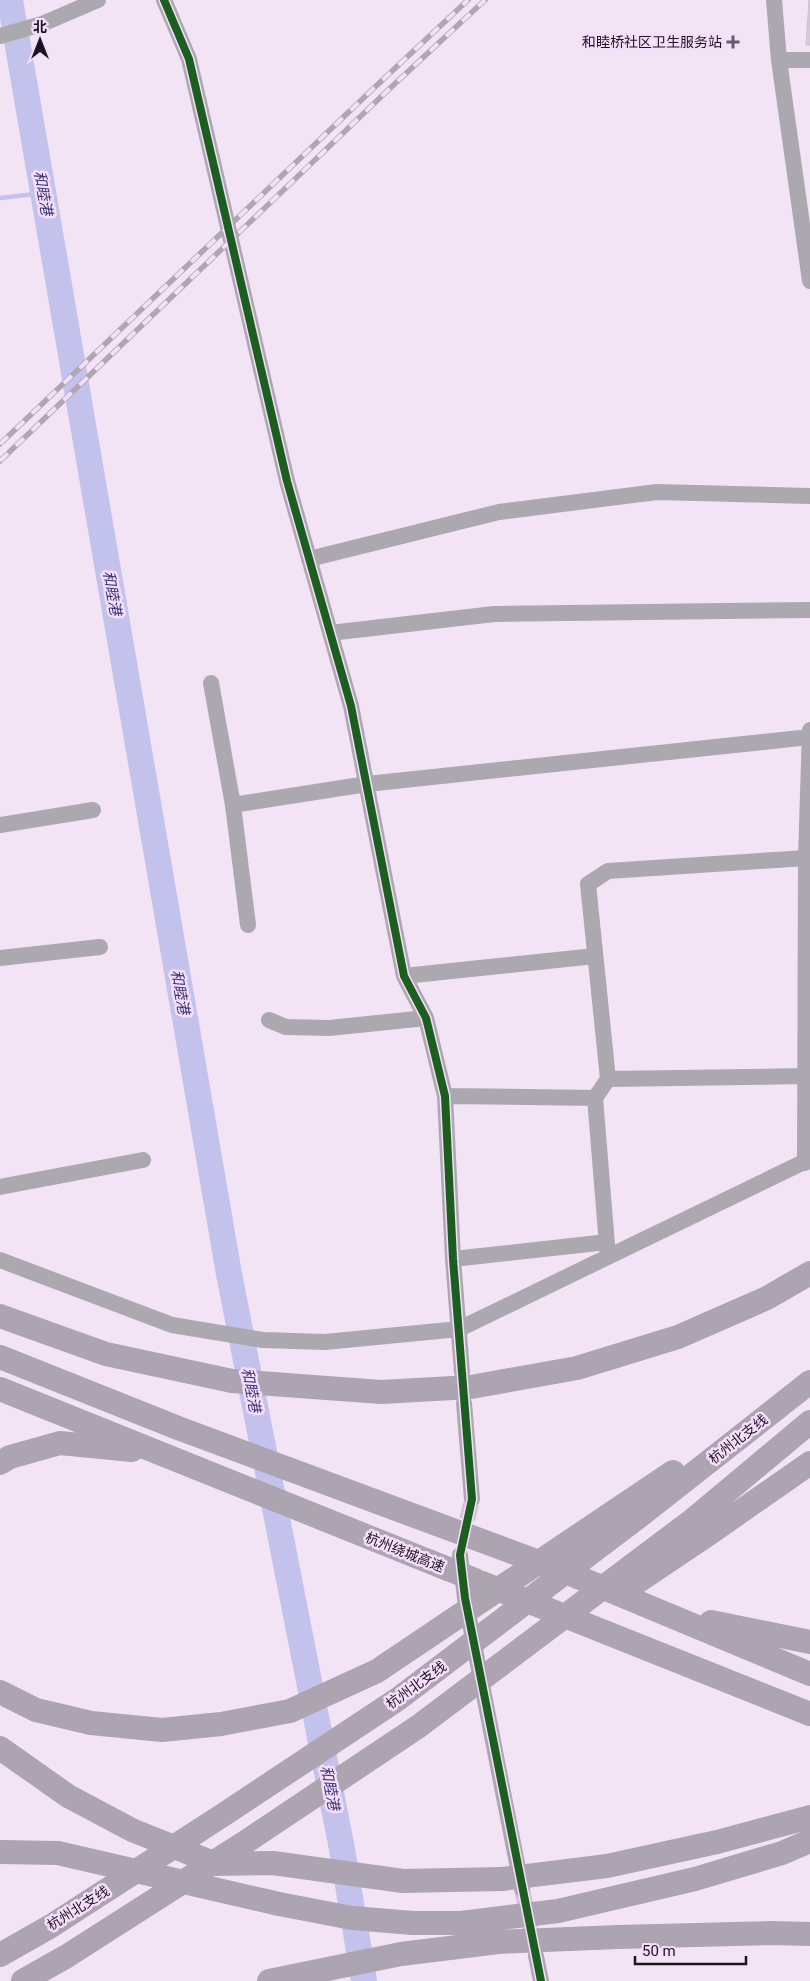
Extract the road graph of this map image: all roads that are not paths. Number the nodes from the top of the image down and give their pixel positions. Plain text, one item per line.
1 (98, 0) edge
2 (164, 0) edge
3 (774, 0) edge
4 (0, 36) edge
5 (779, 60) junction
6 (810, 60) edge
7 (810, 281) edge
8 (810, 496) edge
9 (309, 559) junction
10 (810, 610) edge
11 (330, 633) junction
12 (211, 683) dead end
13 (810, 730) edge
14 (810, 737) edge
15 (366, 784) junction
16 (233, 805) junction
17 (93, 810) dead end
18 (0, 825) edge
19 (806, 858) junction
20 (248, 925) dead end
21 (100, 947) dead end
22 (595, 956) junction
23 (0, 958) edge
24 (404, 976) junction
25 (426, 1018) junction
26 (269, 1020) dead end
27 (806, 1076) junction
28 (608, 1079) junction
29 (445, 1096) junction
30 (595, 1098) junction
31 (142, 1160) dead end
32 (808, 1161) edge
33 (0, 1187) edge
34 (608, 1249) junction
35 (453, 1259) junction
36 (0, 1260) edge
37 (810, 1273) edge
38 (0, 1316) edge
39 (459, 1329) junction
40 (0, 1357) edge
41 (462, 1372) dead end
42 (810, 1382) edge
43 (0, 1389) edge
44 (464, 1403) dead end
45 (810, 1422) edge
46 (160, 1452) junction
47 (810, 1462) edge
48 (0, 1463) edge
49 (472, 1499) tunnel mouth
50 (454, 1562) junction
51 (655, 1610) junction
52 (810, 1642) edge
53 (810, 1674) edge
54 (0, 1692) edge
55 (810, 1714) edge
56 (419, 1726) junction
57 (0, 1748) edge
58 (810, 1817) edge
59 (810, 1841) edge
60 (0, 1852) edge
61 (512, 1884) junction
62 (810, 1934) edge
63 (0, 1955) edge
64 (536, 1956) tunnel mouth
65 (23, 1981) edge
66 (269, 1981) edge
67 (541, 1981) edge

1 - 4 street
2 - 9 street
3 - 5 street
5 - 6 street
5 - 7 street
8 - 9 street
9 - 11 street
10 - 11 street
11 - 15 street
12 - 16 street
13 - 14 street
14 - 15 street
14 - 19 street
15 - 16 street
15 - 24 street
16 - 20 street
17 - 18 street
19 - 22 street
19 - 27 street
21 - 23 street
22 - 24 street
22 - 28 street
24 - 25 street
25 - 26 street
25 - 29 street
27 - 28 street
27 - 32 street
28 - 30 street
29 - 30 street
29 - 35 street
30 - 34 street
31 - 33 street
32 - 34 street
34 - 35 street
34 - 39 street
35 - 39 street
36 - 39 street
37 - 38 highway
39 - 41 street
40 - 51 highway
42 - 54 highway, bridge
42 - 63 highway, 杭州北支线, bridge
43 - 46 highway, 杭州绕城高速
44 - 49 street
45 - 56 highway, bridge
46 - 48 highway
46 - 50 highway, 杭州绕城高速
47 - 56 highway, bridge
50 - 55 highway, 杭州绕城高速, bridge
50 - 61 street
51 - 52 highway
51 - 53 highway
56 - 65 highway, bridge
57 - 61 highway
58 - 61 highway, bridge
59 - 60 highway
62 - 66 highway
64 - 67 street

